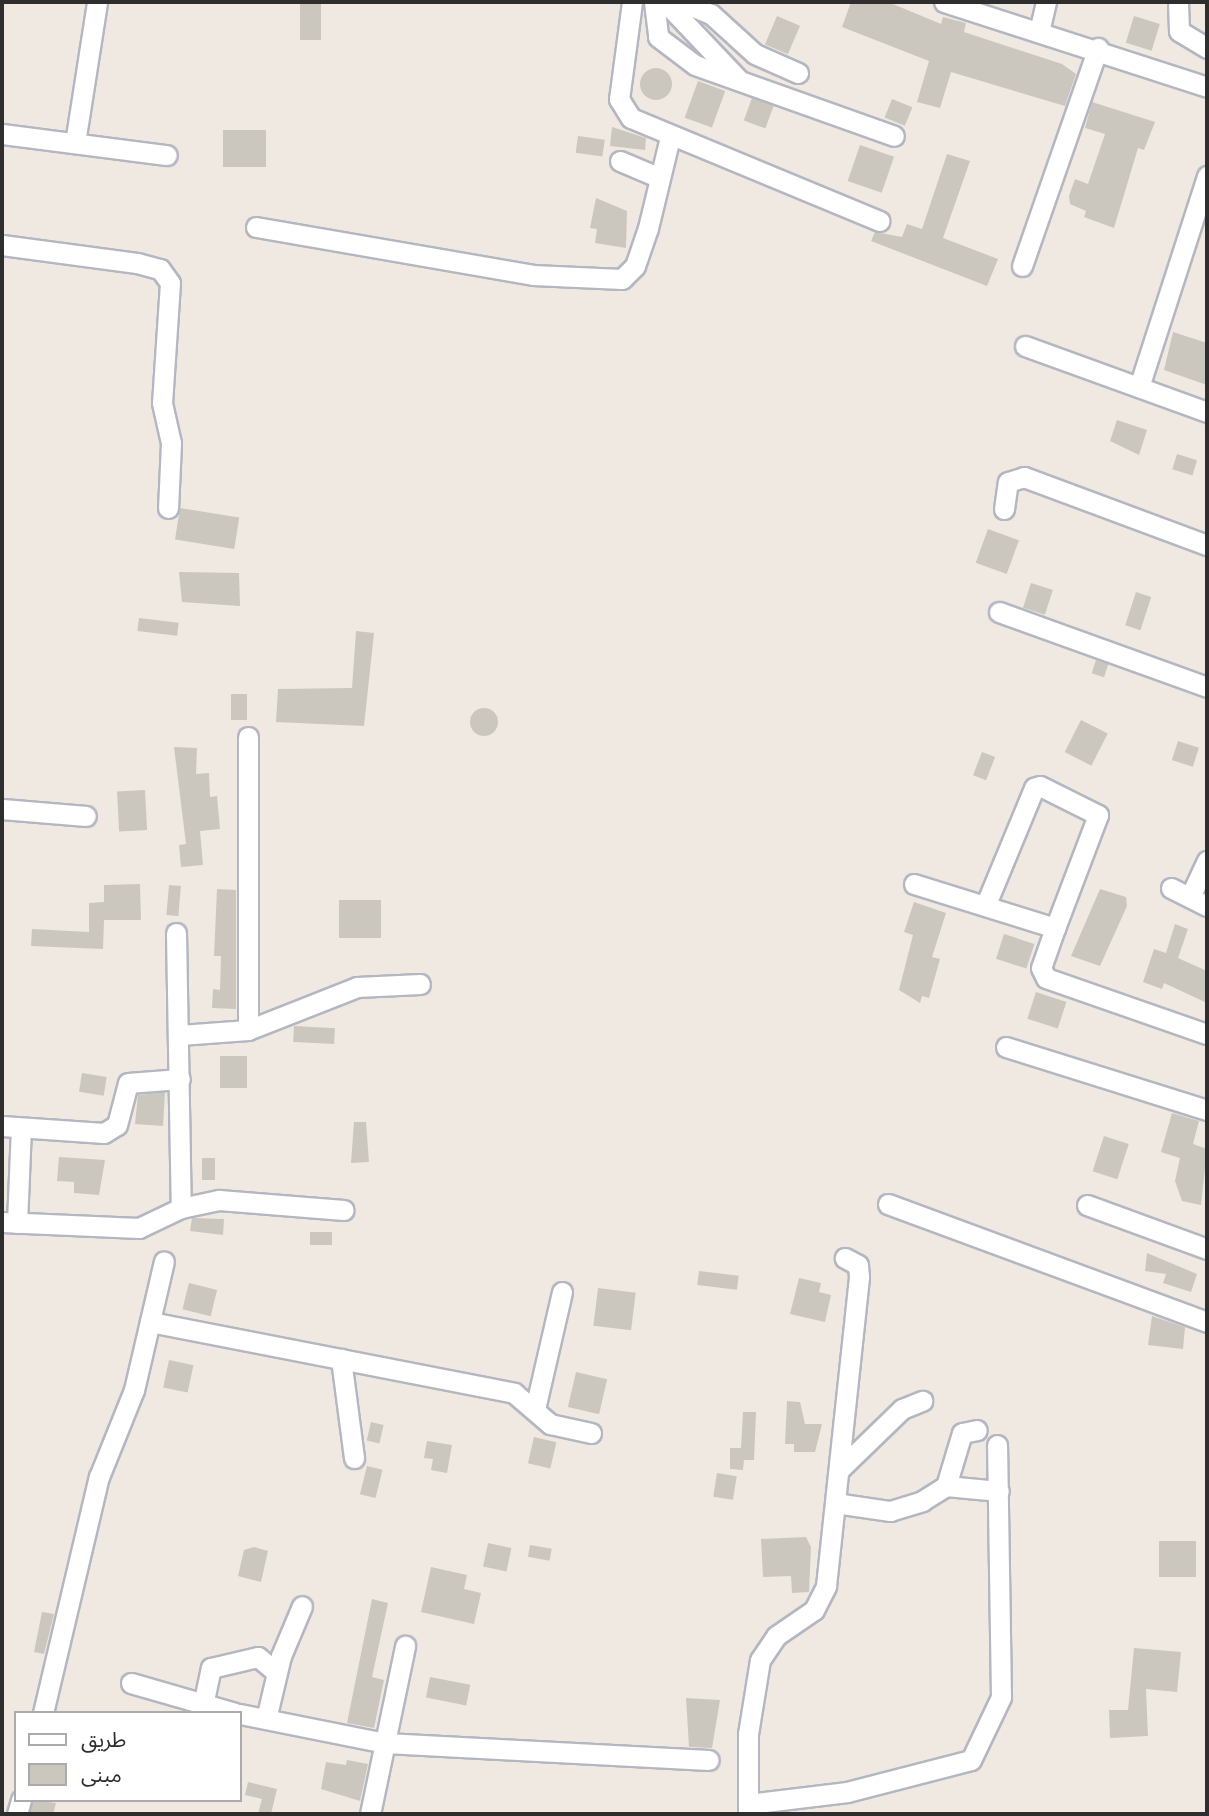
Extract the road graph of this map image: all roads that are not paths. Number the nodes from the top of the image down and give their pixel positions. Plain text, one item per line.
1 (97, 2) edge
2 (632, 2) edge
3 (653, 2) edge
4 (665, 2) edge
5 (681, 2) edge
6 (1046, 2) edge
7 (1178, 2) edge
8 (954, 3) edge
9 (1039, 32) junction
10 (1098, 48) junction
11 (1207, 48) edge
12 (798, 73) dead end
13 (740, 82) junction
14 (1206, 88) edge
15 (2, 134) edge
16 (894, 136) dead end
17 (670, 137) junction
18 (75, 143) junction
19 (167, 155) dead end
20 (620, 161) dead end
21 (1207, 176) edge
22 (660, 178) junction
23 (880, 221) dead end
24 (256, 227) dead end
25 (2, 245) edge
26 (1022, 266) dead end
27 (1025, 346) dead end
28 (1139, 387) junction
29 (1207, 412) edge
30 (168, 508) dead end
31 (1004, 509) dead end
32 (1207, 545) edge
33 (999, 612) dead end
34 (1207, 687) edge
35 (248, 737) dead end
36 (2, 808) edge
37 (86, 816) dead end
38 (1207, 861) edge
39 (914, 884) dead end
40 (1171, 888) dead end
41 (1199, 901) edge
42 (986, 904) junction
43 (1055, 928) junction
44 (176, 933) dead end
45 (420, 984) dead end
46 (248, 1030) junction
47 (1207, 1034) edge
48 (180, 1035) junction
49 (1006, 1047) dead end
50 (180, 1079) junction
51 (1207, 1110) edge
52 (11, 1127) edge
53 (888, 1205) dead end
54 (1087, 1205) dead end
55 (181, 1208) junction
56 (344, 1210) dead end
57 (9, 1222) edge
58 (1207, 1249) edge
59 (845, 1258) dead end
60 (164, 1261) dead end
61 (562, 1292) dead end
62 (150, 1322) junction
63 (1207, 1322) edge
64 (341, 1359) junction
65 (922, 1401) dead end
66 (535, 1409) junction
67 (977, 1430) dead end
68 (591, 1433) dead end
69 (997, 1445) dead end
70 (354, 1458) dead end
71 (839, 1470) junction
72 (946, 1486) junction
73 (999, 1491) junction
74 (835, 1503) junction
75 (302, 1606) dead end
76 (405, 1646) dead end
77 (276, 1672) junction
78 (131, 1683) dead end
79 (203, 1705) junction
80 (43, 1711) edge
81 (228, 1711) edge
82 (242, 1714) edge
83 (266, 1719) junction
84 (385, 1744) junction
85 (709, 1760) dead end
86 (748, 1809) edge
87 (370, 1814) edge

1 - 18 street
2 - 17 street
3 - 13 street
4 - 13 street
5 - 12 street
6 - 9 street
7 - 11 street
8 - 9 street
9 - 10 street
10 - 14 street
10 - 26 street
13 - 16 street
15 - 18 street
17 - 22 street
17 - 23 street
18 - 19 street
20 - 22 street
21 - 28 street
22 - 24 street
25 - 30 street
27 - 28 street
28 - 29 street
31 - 32 street
33 - 34 street
35 - 46 street
36 - 37 street
38 - 41 street
39 - 42 street
40 - 41 street
42 - 43 street
42 - 43 street
43 - 47 street
44 - 48 street
45 - 46 street
46 - 48 street
48 - 50 street
49 - 51 street
50 - 52 street
50 - 55 street
52 - 57 street
53 - 63 street
54 - 58 street
55 - 56 street
55 - 57 street
59 - 71 street
60 - 62 street
61 - 66 street
62 - 64 street
62 - 80 street
64 - 66 street
64 - 70 street
65 - 71 street
66 - 68 street
67 - 72 street
69 - 73 street
71 - 74 street
72 - 73 street
72 - 74 street
73 - 86 street
74 - 86 street
75 - 77 street
76 - 84 street
77 - 79 street
77 - 83 street
78 - 79 street
79 - 81 street
82 - 83 street
83 - 84 street
84 - 85 street
84 - 87 street

